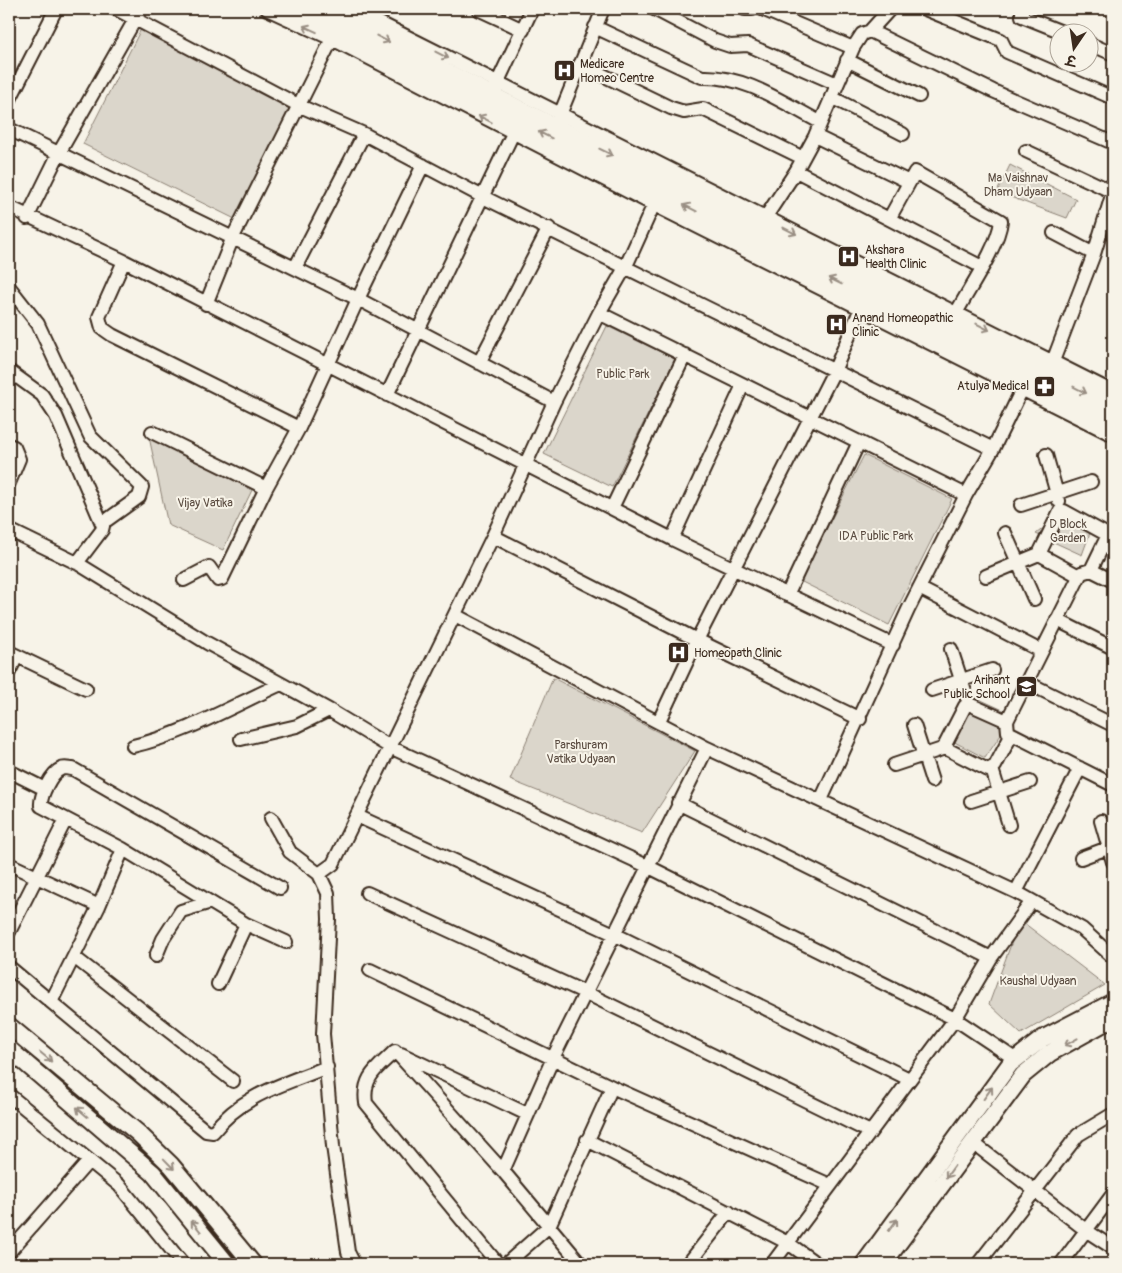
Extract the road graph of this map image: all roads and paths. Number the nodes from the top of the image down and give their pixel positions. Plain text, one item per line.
1 (56, 9) edge
2 (116, 9) edge
3 (267, 9) edge
4 (292, 9) edge
5 (324, 9) edge
6 (352, 9) edge
7 (478, 9) edge
8 (532, 9) edge
9 (602, 9) edge
10 (654, 9) edge
11 (745, 9) edge
12 (752, 9) edge
13 (762, 9) edge
14 (890, 9) edge
15 (924, 9) edge
16 (1022, 9) edge
17 (138, 14) edge
18 (364, 16) edge
19 (595, 26) junction
20 (1050, 27) edge
21 (523, 30) junction
22 (870, 31) junction
23 (334, 35) junction
24 (853, 48) junction
25 (1100, 48) edge
26 (1113, 54) edge
27 (847, 60) junction
28 (580, 64) junction
29 (837, 84) junction
30 (492, 95) junction
31 (919, 96) dead end
32 (831, 97) junction
33 (1113, 98) edge
34 (9, 101) edge
35 (300, 106) junction
36 (557, 121) junction
37 (518, 122) junction
38 (820, 122) junction
39 (9, 129) edge
40 (364, 134) junction
41 (903, 134) dead end
42 (815, 136) junction
43 (1113, 143) edge
44 (1026, 151) dead end
45 (59, 153) junction
46 (803, 158) junction
47 (423, 165) junction
48 (796, 171) junction
49 (909, 182) junction
50 (1113, 192) edge
51 (483, 197) junction
52 (656, 199) junction
53 (9, 207) edge
54 (28, 218) junction
55 (889, 219) junction
56 (549, 228) junction
57 (759, 228) junction
58 (1054, 234) dead end
59 (233, 237) junction
60 (1094, 254) junction
61 (124, 261) junction
62 (626, 266) junction
63 (982, 267) junction
64 (295, 268) junction
65 (9, 287) edge
66 (358, 299) junction
67 (864, 303) junction
68 (206, 304) junction
69 (599, 313) junction
70 (953, 318) junction
71 (417, 329) junction
72 (685, 355) junction
73 (480, 363) junction
74 (330, 364) junction
75 (1050, 368) junction
76 (835, 369) junction
77 (9, 371) edge
78 (743, 384) junction
79 (1024, 384) junction
80 (1113, 392) edge
81 (387, 395) junction
82 (554, 402) junction
83 (1112, 413) edge
84 (810, 419) junction
85 (299, 428) junction
86 (152, 432) dead end
87 (1113, 435) edge
88 (859, 442) junction
89 (9, 445) edge
90 (993, 449) junction
91 (1046, 455) dead end
92 (526, 465) junction
93 (9, 482) edge
94 (1091, 482) dead end
95 (266, 488) junction
96 (1057, 493) junction
97 (966, 495) junction
98 (1021, 505) dead end
99 (612, 508) junction
100 (1062, 510) junction
101 (107, 520) dead end
102 (9, 530) edge
103 (1005, 533) dead end
104 (1110, 533) edge
105 (493, 536) junction
106 (672, 539) junction
107 (1038, 554) junction
108 (77, 563) junction
109 (1018, 563) junction
110 (734, 569) junction
111 (1091, 570) junction
112 (986, 576) dead end
113 (1079, 576) junction
114 (184, 580) dead end
115 (1113, 581) edge
116 (920, 588) junction
117 (787, 595) junction
118 (1034, 599) dead end
119 (455, 615) junction
120 (1057, 620) junction
121 (697, 640) junction
122 (893, 645) junction
123 (1113, 648) edge
124 (952, 649) dead end
125 (1041, 652) junction
126 (13, 654) edge
127 (992, 670) dead end
128 (9, 672) edge
129 (961, 680) junction
130 (1026, 682) junction
131 (281, 684) junction
132 (86, 689) dead end
133 (932, 690) dead end
134 (969, 704) junction
135 (329, 710) junction
136 (860, 718) junction
137 (659, 721) junction
138 (1007, 721) junction
139 (914, 725) dead end
140 (1113, 725) edge
141 (1012, 734) junction
142 (241, 739) dead end
143 (133, 746) dead end
144 (390, 747) junction
145 (706, 748) junction
146 (946, 748) junction
147 (924, 756) junction
148 (894, 765) dead end
149 (1080, 768) junction
150 (992, 769) junction
151 (9, 771) edge
152 (932, 781) dead end
153 (1030, 782) dead end
154 (1113, 785) edge
155 (45, 789) junction
156 (999, 792) junction
157 (821, 800) junction
158 (971, 801) dead end
159 (678, 803) junction
160 (357, 816) junction
161 (271, 818) dead end
162 (65, 821) junction
163 (1101, 821) dead end
164 (1009, 825) dead end
165 (1111, 846) edge
166 (123, 849) junction
167 (1081, 858) dead end
168 (1113, 862) edge
169 (9, 864) edge
170 (647, 866) junction
171 (318, 874) junction
172 (36, 876) junction
173 (280, 888) dead end
174 (1016, 892) junction
175 (367, 893) dead end
176 (1032, 901) junction
177 (208, 902) junction
178 (99, 906) junction
179 (246, 924) junction
180 (9, 932) edge
181 (614, 934) junction
182 (286, 942) dead end
183 (156, 956) dead end
184 (74, 957) junction
185 (1113, 957) edge
186 (991, 958) junction
187 (9, 967) edge
188 (370, 970) dead end
189 (218, 984) dead end
190 (586, 993) junction
191 (51, 1002) junction
192 (1113, 1002) edge
193 (1113, 1018) edge
194 (955, 1019) junction
195 (9, 1026) edge
196 (9, 1049) edge
197 (395, 1051) junction
198 (553, 1058) junction
199 (1015, 1058) junction
200 (327, 1067) junction
201 (910, 1079) junction
202 (233, 1081) dead end
203 (612, 1087) junction
204 (9, 1095) edge
205 (528, 1114) junction
206 (1113, 1114) edge
207 (870, 1132) junction
208 (587, 1140) junction
209 (972, 1142) junction
210 (89, 1161) junction
211 (503, 1171) junction
212 (830, 1185) junction
213 (1034, 1189) junction
214 (1113, 1194) edge
215 (729, 1212) junction
216 (549, 1226) junction
217 (1087, 1231) junction
218 (788, 1243) junction
219 (1113, 1248) edge
220 (9, 1252) edge
221 (183, 1264) edge
222 (227, 1264) edge
223 (253, 1264) edge
224 (354, 1264) edge
225 (498, 1264) edge
226 (506, 1264) edge
227 (581, 1264) edge
228 (688, 1264) edge
229 (772, 1264) edge
230 (817, 1264) edge
231 (864, 1264) edge
232 (883, 1264) edge
233 (978, 1264) edge
234 (1061, 1264) edge

1 - 34 street
2 - 17 street
23 -> 3 street
4 - 23 main road
5 - 18 main road
6 - 18 street
7 - 21 street
8 - 21 street
9 - 19 street
10 - 29 street
11 - 12 street
13 - 24 street
14 - 22 street
15 - 33 street
16 - 20 street
17 - 35 street
17 - 45 street
18 -> 30 main road
19 - 28 street
19 - 38 street
21 - 30 street
22 - 24 street
22 - 43 street
23 - 30 main road
23 - 35 street
37 -> 23 street
24 - 27 street
25 - 26 street
27 - 29 street
27 - 31 street
28 - 36 street
28 - 46 street
29 - 32 street
30 - 36 street
30 - 37 main road
32 - 38 street
32 - 41 street
35 - 40 street
35 - 59 street
36 - 37 main road
36 -> 57 main road
37 - 51 street
52 -> 37 main road
38 - 42 street
39 - 45 street
40 - 47 street
40 - 64 street
42 - 46 street
42 - 49 street
44 - 50 street
45 - 54 street
45 - 59 street
46 - 48 street
47 - 51 street
47 - 66 street
48 - 55 street
48 - 57 street
49 - 55 street
49 - 63 street
50 - 60 street
51 - 56 street
51 - 71 street
57 -> 52 main road
52 - 62 street
52 - 67 street
53 - 54 street
54 - 61 street
55 - 63 street
56 - 62 street
56 - 73 street
67 -> 57 main road
57 -> 70 main road
58 - 60 street
59 - 64 street
59 - 68 street
60 - 75 street
61 - 68 street
61 - 85 street
62 - 69 street
62 - 76 street
63 - 70 street
64 - 66 street
65 - 101 street
66 - 71 street
66 - 74 street
67 - 76 street
67 - 79 main road
68 - 74 street
69 - 72 street
69 - 82 street
70 -> 75 main road
71 - 73 street
71 - 81 street
72 - 78 street
72 - 99 street
73 - 82 street
74 - 81 street
74 - 85 street
75 - 80 street
75 -> 83 main road
76 - 84 street
76 - 90 street
77 - 108 street
78 - 84 street
78 - 106 street
79 - 83 main road
79 - 87 street
79 - 90 street
81 - 92 street
82 - 92 street
84 - 88 street
84 - 110 street
85 - 95 street
86 - 95 street
88 - 97 street
88 - 117 street
89 - 93 street
90 - 97 street
91 - 96 street
92 - 99 street
92 - 105 street
94 - 96 street
95 - 114 street
96 - 98 street
96 - 100 street
97 - 116 street
99 - 106 street
100 - 104 street
100 - 107 street
102 - 108 street
103 - 109 street
104 - 111 street
105 - 119 street
105 - 121 street
106 - 110 street
107 - 109 street
107 - 113 street
108 - 131 street
109 - 112 street
109 - 118 street
110 - 117 street
110 - 121 street
111 - 113 street
111 - 115 street
113 - 120 street
116 - 122 street
116 - 125 street
117 - 122 street
119 - 137 street
119 - 144 street
120 - 123 street
120 - 125 street
121 - 136 street
121 - 137 street
122 - 136 street
124 - 129 street
125 - 130 street
126 - 128 street
126 - 132 street
127 - 129 street
129 - 133 street
129 - 134 street
130 - 138 street
130 - 140 street
131 - 135 street
131 - 143 street
134 - 138 street
134 - 146 street
135 - 142 street
135 - 144 street
136 - 157 street
137 - 145 street
138 - 141 street
139 - 147 street
141 - 149 street
141 - 150 street
144 - 160 street
144 - 170 street
145 - 157 street
145 - 159 street
146 - 147 street
146 - 150 street
147 - 148 street
147 - 152 street
149 - 154 street
149 - 174 street
150 - 156 street
151 - 155 street
153 - 156 street
155 - 162 street
155 - 173 street
156 - 158 street
156 - 164 street
157 - 174 street
159 - 170 street
159 - 186 street
160 - 171 street
160 - 181 street
161 - 171 street
162 - 166 street
162 - 172 street
163 - 165 street
165 - 167 street
165 - 168 street
166 - 177 street
166 - 178 street
169 - 172 street
170 - 181 street
170 - 194 street
171 - 200 street
172 - 178 street
172 - 180 street
174 - 176 street
175 - 190 street
176 - 185 street
176 - 186 street
177 - 179 street
177 - 183 street
178 - 184 street
179 - 182 street
179 - 189 street
181 - 190 street
181 - 201 street
184 - 191 street
184 - 202 street
186 - 194 street
187 - 191 street
188 - 198 street
190 - 198 street
190 - 207 street
191 - 200 street
192 - 199 main road
193 -> 209 main road
194 - 199 street
194 - 201 street
195 -> 223 main road
222 -> 196 main road
197 - 205 street
197 - 211 street
197 - 225 street
198 - 203 street
198 - 205 street
231 -> 199 main road
200 - 224 street
201 - 207 street
203 - 208 street
203 - 212 street
204 - 210 street
205 - 211 street
206 - 213 street
207 - 212 street
208 - 215 street
208 - 216 street
209 - 213 street
209 -> 232 main road
210 - 220 street
210 - 221 street
211 - 216 street
212 - 218 street
213 - 217 street
213 - 233 street
214 - 217 street
215 - 218 street
215 - 228 street
216 - 226 street
216 - 227 street
217 - 219 street
217 - 234 street
218 - 229 street
218 - 230 street

